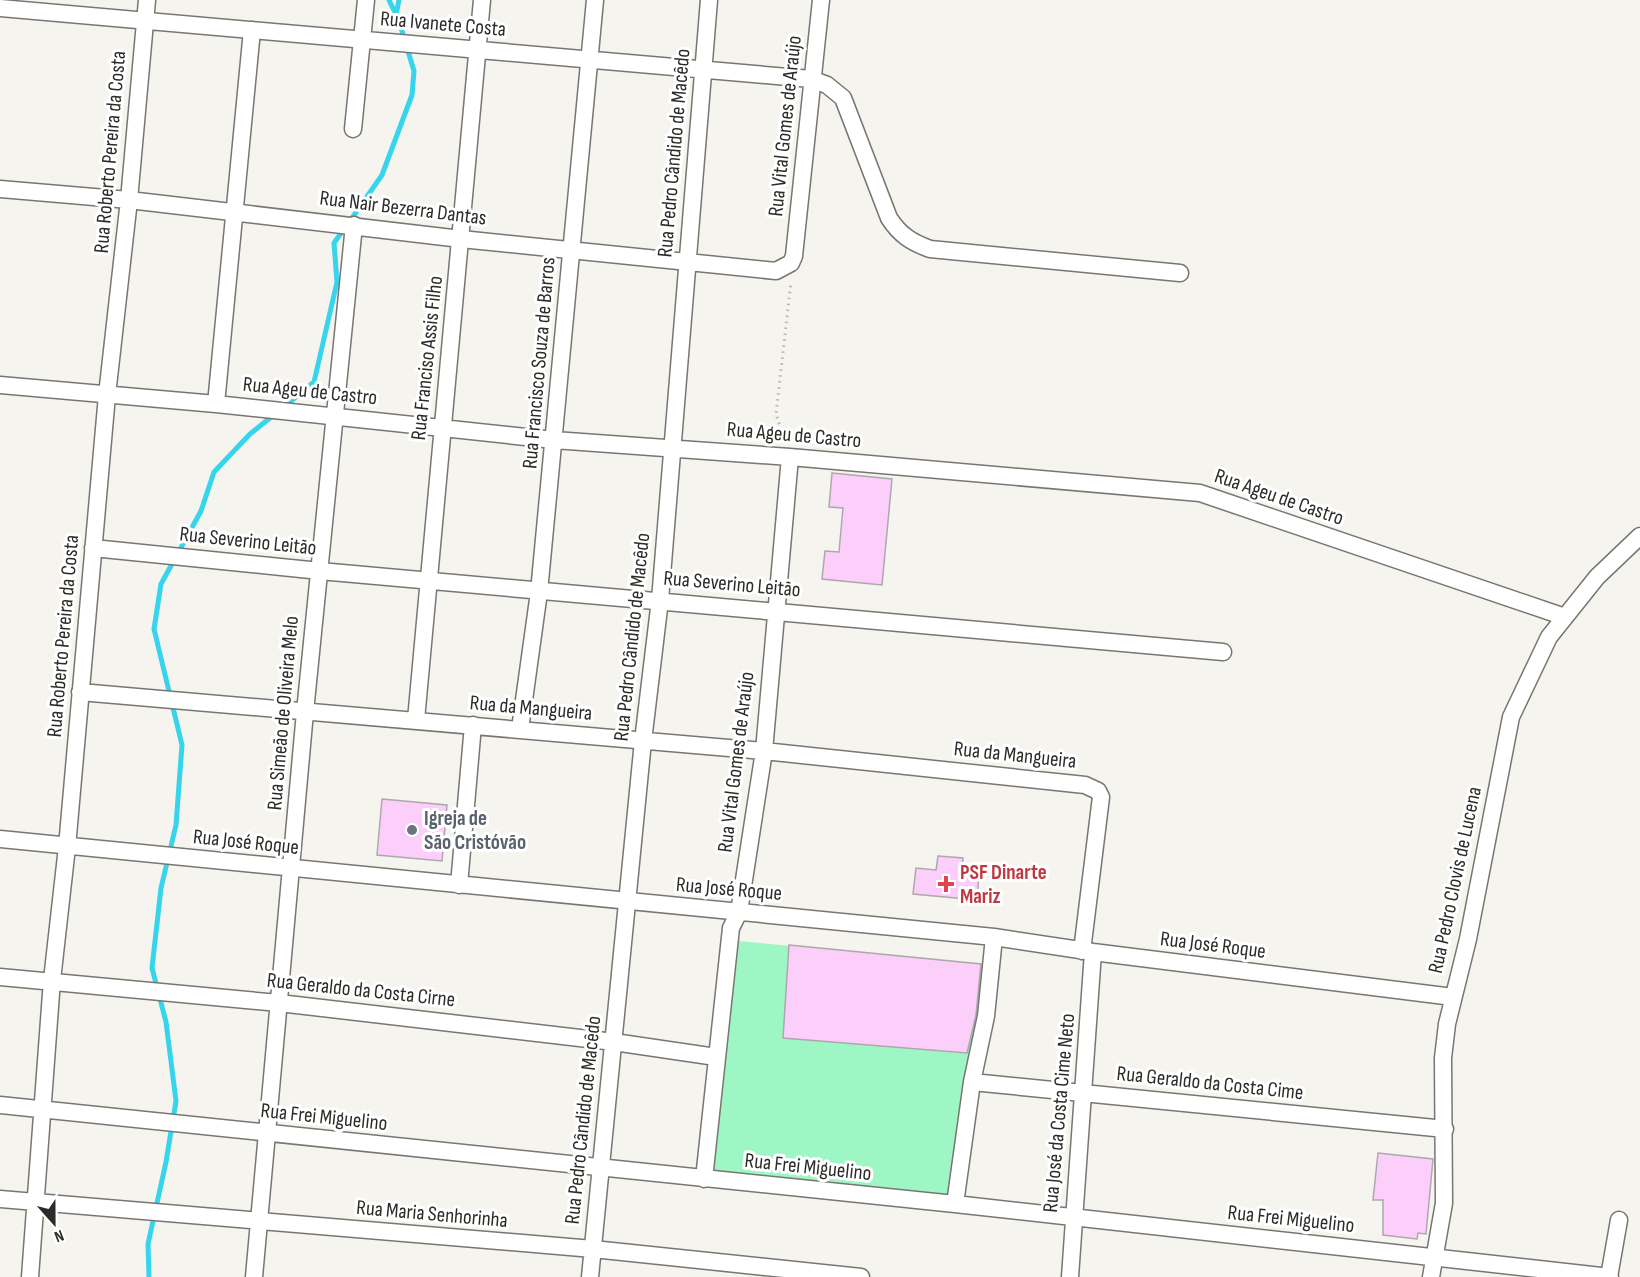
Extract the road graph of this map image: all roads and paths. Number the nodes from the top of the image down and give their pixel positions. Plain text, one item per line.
1 (147, 0) edge
2 (366, 0) edge
3 (482, 0) edge
4 (596, 0) edge
5 (709, 0) edge
6 (821, 0) edge
7 (0, 8) edge
8 (144, 20) junction
9 (252, 30) junction
10 (362, 40) junction
11 (478, 50) junction
12 (589, 61) junction
13 (703, 69) junction
14 (811, 79) junction
15 (352, 129) dead end
16 (0, 189) edge
17 (129, 200) junction
18 (235, 212) junction
19 (354, 225) junction
20 (461, 239) junction
21 (572, 249) junction
22 (794, 256) junction
23 (687, 261) junction
24 (1180, 273) dead end
25 (0, 385) edge
26 (107, 395) junction
27 (216, 404) junction
28 (336, 416) junction
29 (443, 429) junction
30 (554, 440) junction
31 (673, 448) junction
32 (790, 457) junction
33 (1640, 536) edge
34 (93, 548) junction
35 (320, 571) junction
36 (428, 580) junction
37 (539, 592) junction
38 (660, 600) junction
39 (775, 611) junction
40 (1565, 617) junction
41 (1222, 652) dead end
42 (80, 692) junction
43 (305, 712) junction
44 (416, 720) junction
45 (473, 725) junction
46 (520, 729) junction
47 (643, 741) junction
48 (764, 751) junction
49 (1084, 785) joint
50 (0, 839) edge
51 (67, 847) junction
52 (292, 869) junction
53 (459, 885) junction
54 (628, 903) junction
55 (739, 912) junction
56 (994, 937) junction
57 (1088, 951) junction
58 (0, 977) edge
59 (52, 980) junction
60 (1453, 997) junction
61 (279, 1003) junction
62 (614, 1042) junction
63 (716, 1057) junction
64 (972, 1083) junction
65 (1085, 1093) junction
66 (0, 1106) edge
67 (44, 1109) junction
68 (1444, 1129) junction
69 (268, 1135) junction
70 (601, 1168) junction
71 (704, 1179) junction
72 (0, 1199) edge
73 (36, 1202) junction
74 (955, 1204) junction
75 (1073, 1217) junction
76 (1619, 1220) dead end
77 (260, 1222) junction
78 (593, 1249) junction
79 (1434, 1257) junction
80 (1521, 1272) edge
81 (30, 1277) edge
82 (254, 1277) edge
83 (590, 1277) edge
84 (861, 1277) edge
85 (1071, 1277) edge
86 (1431, 1277) edge
87 (1610, 1277) edge

1 - 8 street, Rua Roberto Pereira da Costa
2 - 10 street
3 - 11 street, Rua Franciso Assis Filho
4 - 12 street, Rua Francisco Souza de Barros
5 - 13 street, Rua Pedro Cândido de Macêdo
6 - 14 street, Rua Vital Gomes de Araújo
7 - 8 street, Rua Ivanete Costa
8 - 9 street, Rua Ivanete Costa
8 - 17 street, Rua Roberto Pereira da Costa
9 - 10 street, Rua Ivanete Costa
9 - 18 street
10 - 11 street, Rua Ivanete Costa
10 - 15 street
11 - 12 street, Rua Ivanete Costa
11 - 20 street, Rua Franciso Assis Filho
12 - 13 street, Rua Ivanete Costa
12 - 21 street, Rua Francisco Souza de Barros
13 - 14 street, Rua Ivanete Costa
13 - 23 street, Rua Pedro Cândido de Macêdo
14 - 22 street, Rua Vital Gomes de Araújo
14 - 24 street
16 - 17 street, Rua Nair Bezerra Dantas
17 - 18 street, Rua Nair Bezerra Dantas
17 - 26 street, Rua Roberto Pereira da Costa
18 - 19 street, Rua Nair Bezerra Dantas
18 - 27 street
19 - 20 street, Rua Nair Bezerra Dantas
19 - 28 street, Rua Simeão de Oliveira Melo
20 - 21 street, Rua Nair Bezerra Dantas
20 - 29 street, Rua Franciso Assis Filho
21 - 23 street, Rua Nair Bezerra Dantas
21 - 30 street, Rua Francisco Souza de Barros
22 - 23 street, Rua Nair Bezerra Dantas
22 - 32 path
23 - 31 street, Rua Pedro Cândido de Macêdo
25 - 26 street, Rua Ageu de Castro
26 - 27 street, Rua Ageu de Castro
26 - 34 street, Rua Roberto Pereira da Costa
27 - 28 street, Rua Ageu de Castro
28 - 29 street, Rua Ageu de Castro
28 - 35 street, Rua Simeão de Oliveira Melo
29 - 30 street, Rua Ageu de Castro
29 - 36 street, Rua Franciso Assis Filho
30 - 31 street, Rua Ageu de Castro
30 - 37 street, Rua Francisco Souza de Barros
31 - 32 street, Rua Ageu de Castro
31 - 38 street, Rua Pedro Cândido de Macêdo
32 - 39 street, Rua Vital Gomes de Araújo
32 - 40 street, Rua Ageu de Castro
33 - 40 street, Rua Pedro Clovis de Lucena
34 - 35 street, Rua Severino Leitão
34 - 42 street, Rua Roberto Pereira da Costa
35 - 36 street, Rua Severino Leitão
35 - 43 street, Rua Simeão de Oliveira Melo
36 - 37 street, Rua Severino Leitão
36 - 44 street, Rua Franciso Assis Filho
37 - 38 street, Rua Severino Leitão
37 - 46 street, Rua Francisco Souza de Barros
38 - 39 street, Rua Severino Leitão
38 - 47 street, Rua Pedro Cândido de Macêdo
39 - 41 street, Rua Severino Leitão
39 - 48 street, Rua Vital Gomes de Araújo
40 - 60 street, Rua Pedro Clovis de Lucena
42 - 43 street, Rua da Mangueira
42 - 51 street, Rua Roberto Pereira da Costa
43 - 44 street, Rua da Mangueira
43 - 52 street, Rua Simeão de Oliveira Melo
44 - 45 street, Rua da Mangueira
45 - 46 street, Rua da Mangueira
45 - 53 street
46 - 47 street, Rua da Mangueira
47 - 48 street, Rua da Mangueira
47 - 54 street, Rua Pedro Cândido de Macêdo
48 - 49 street, Rua da Mangueira
48 - 55 street, Rua Vital Gomes de Araújo
49 - 57 street, Rua José da Costa Cime Neto
50 - 51 street, Rua José Roque
51 - 52 street, Rua José Roque
51 - 59 street, Rua Roberto Pereira da Costa
52 - 53 street, Rua José Roque
52 - 61 street, Rua Simeão de Oliveira Melo
53 - 54 street, Rua José Roque
54 - 55 street, Rua José Roque
54 - 62 street, Rua Pedro Cândido de Macêdo
55 - 56 street, Rua José Roque
55 - 63 street, Rua Vital Gomes de Araújo
56 - 57 street, Rua José Roque
56 - 64 street
57 - 60 street, Rua José Roque
57 - 65 street, Rua José da Costa Cime Neto
58 - 59 street, Rua Geraldo da Costa Cirne
59 - 61 street, Rua Geraldo da Costa Cirne
59 - 67 street, Rua Roberto Pereira da Costa
60 - 68 street, Rua Pedro Clovis de Lucena
61 - 62 street, Rua Geraldo da Costa Cirne
61 - 69 street, Rua Simeão de Oliveira Melo
62 - 63 street, Rua Geraldo da Costa Cirne
62 - 70 street, Rua Pedro Cândido de Macêdo
63 - 71 street, Rua Vital Gomes de Araújo
64 - 65 street, Rua Geraldo da Costa Cime
64 - 74 street
65 - 68 street, Rua Geraldo da Costa Cime
65 - 75 street, Rua José da Costa Cime Neto
66 - 67 street, Rua Frei Miguelino
67 - 69 street, Rua Frei Miguelino
67 - 73 street, Rua Roberto Pereira da Costa
68 - 79 street, Rua Pedro Clovis de Lucena
69 - 70 street, Rua Frei Miguelino
69 - 77 street, Rua Simeão de Oliveira Melo
70 - 71 street, Rua Frei Miguelino
70 - 78 street, Rua Pedro Cândido de Macêdo
71 - 74 street, Rua Frei Miguelino
72 - 73 street, Rua Maria Senhorinha
73 - 77 street, Rua Maria Senhorinha
73 - 81 street, Rua Roberto Pereira da Costa
74 - 75 street, Rua Frei Miguelino
75 - 79 street, Rua Frei Miguelino
75 - 85 street, Rua José da Costa Cime Neto
76 - 87 street
77 - 78 street, Rua Maria Senhorinha
77 - 82 street, Rua Simeão de Oliveira Melo
78 - 83 street, Rua Pedro Cândido de Macêdo
78 - 84 street, Rua Maria Senhorinha
79 - 80 street, Rua Frei Miguelino
79 - 86 street, Rua Pedro Clovis de Lucena
80 - 87 street, Rua Frei Miguelino

